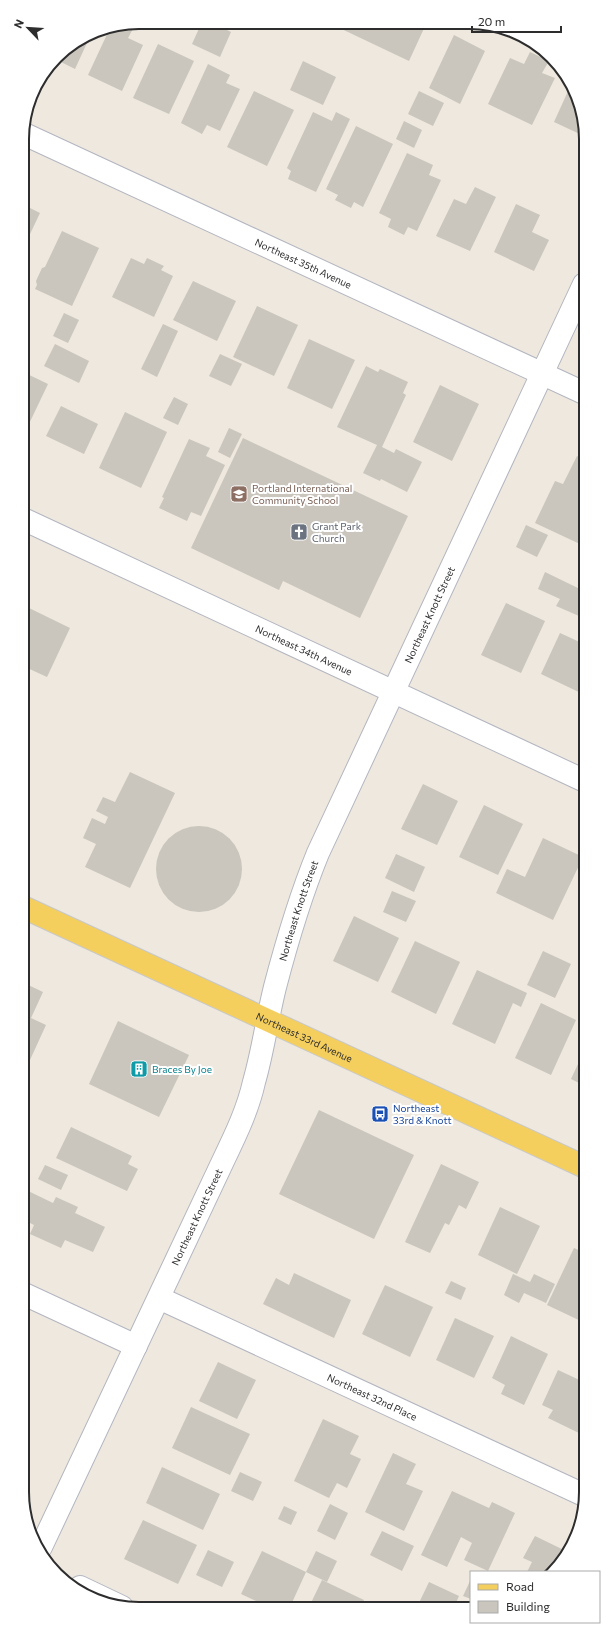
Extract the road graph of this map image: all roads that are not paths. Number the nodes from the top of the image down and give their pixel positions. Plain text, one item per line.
1 (29, 136) edge
2 (579, 295) edge
3 (542, 374) junction
4 (579, 391) edge
5 (29, 522) edge
6 (392, 691) junction
7 (579, 778) edge
8 (29, 910) edge
9 (268, 1021) junction
10 (579, 1165) edge
11 (29, 1296) edge
12 (159, 1298) junction
13 (136, 1346) junction
14 (579, 1493) edge
15 (42, 1544) edge

1 - 3 street, Northeast 35th Avenue
2 - 3 street, Northeast Knott Street
3 - 4 street, Northeast 35th Avenue
3 - 6 street, Northeast Knott Street
5 - 6 street, Northeast 34th Avenue
6 - 7 street, Northeast 34th Avenue
6 - 9 street, Northeast Knott Street
8 - 9 main road, Northeast 33rd Avenue
9 - 10 main road, Northeast 33rd Avenue
9 - 12 street, Northeast Knott Street
11 - 13 street
12 - 13 street, Northeast Knott Street
12 - 14 street, Northeast 32nd Place
13 - 15 street, Northeast Knott Street

